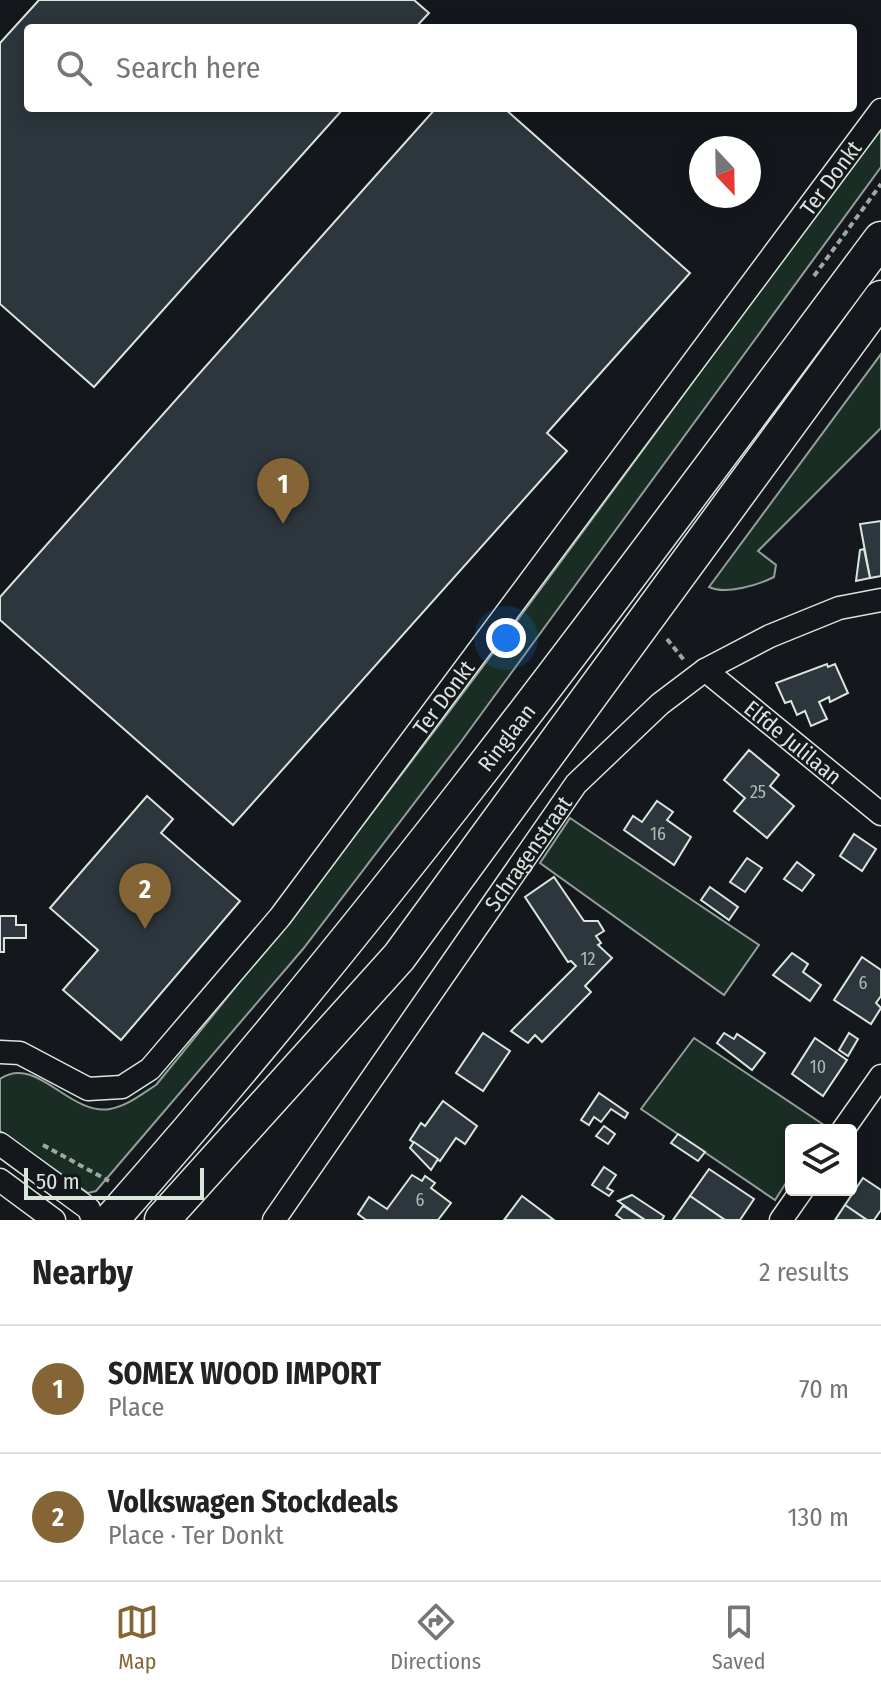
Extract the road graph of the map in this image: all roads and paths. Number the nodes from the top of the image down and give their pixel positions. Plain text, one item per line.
1 (881, 110) edge
2 (881, 239) edge
3 (881, 298) edge
4 (881, 600) edge
5 (663, 634) dead end
6 (701, 673) junction
7 (881, 814) edge
8 (0, 1052) edge
9 (881, 1076) edge
10 (847, 1124) edge
11 (0, 1144) edge
12 (42, 1144) dead end
13 (0, 1180) edge
14 (111, 1182) dead end
15 (798, 1196) edge
16 (54, 1220) edge
17 (93, 1220) edge
18 (111, 1220) edge
19 (162, 1220) edge
20 (274, 1220) edge
21 (781, 1220) edge

1 - 8 street, Ter Donkt
2 - 18 main road, Ringlaan
3 - 19 main road, Ringlaan
4 - 6 street, Schragenstraat
5 - 6 path
6 - 7 street, Elfde Julilaan
6 - 20 street, Schragenstraat
9 - 10 street
11 - 17 street
12 - 14 path
13 - 16 street
15 - 21 street

